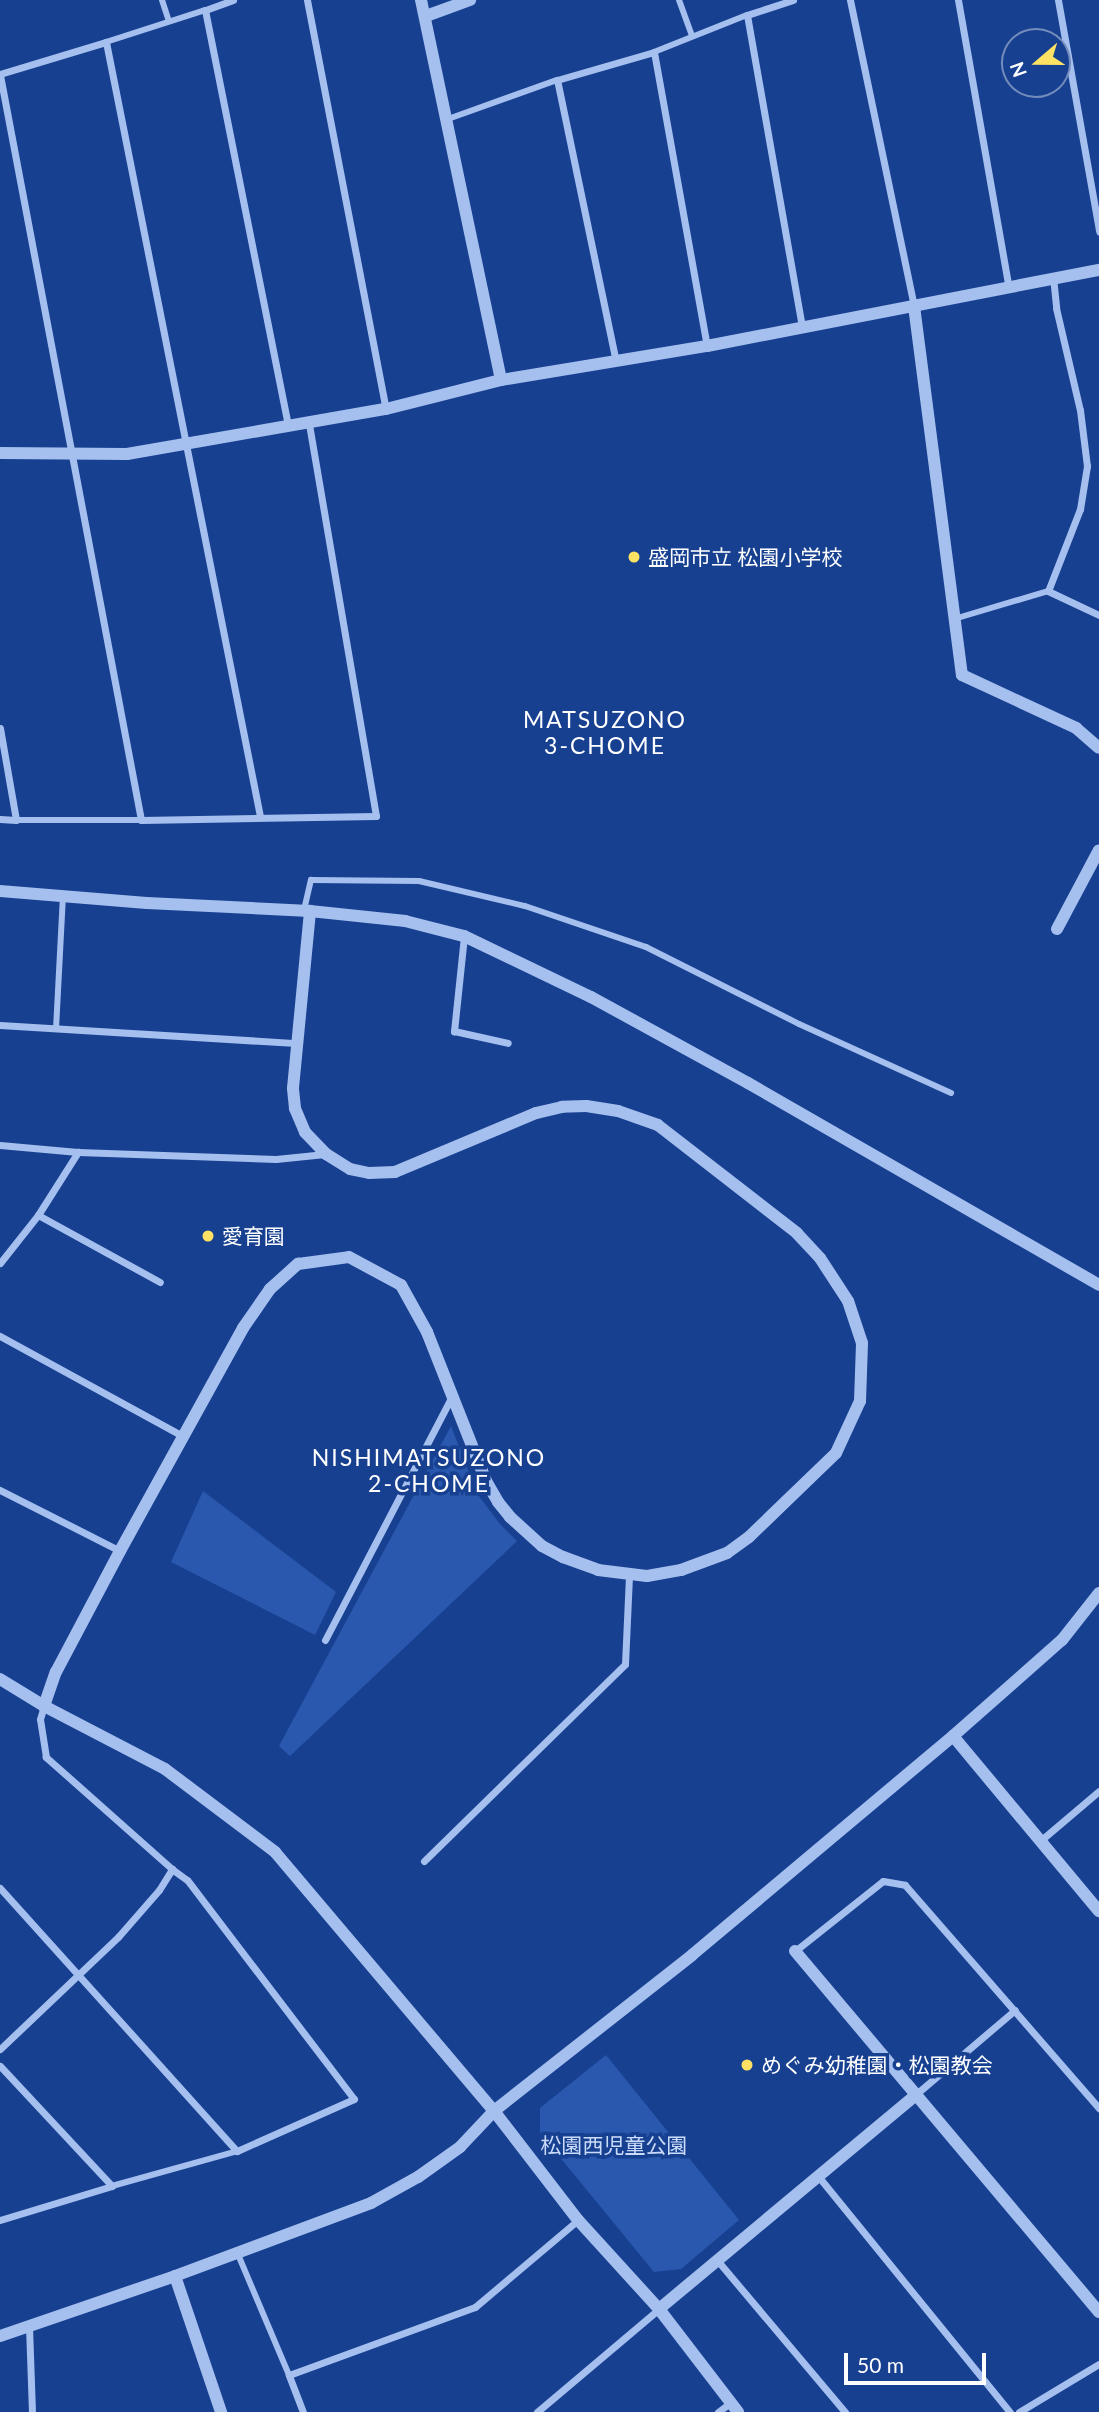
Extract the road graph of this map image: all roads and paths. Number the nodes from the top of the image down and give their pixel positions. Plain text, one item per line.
1 (162, 0) edge
2 (233, 0) edge
3 (307, 0) edge
4 (421, 0) edge
5 (470, 0) edge
6 (679, 0) edge
7 (793, 0) edge
8 (850, 0) edge
9 (958, 0) edge
10 (1058, 0) edge
11 (205, 9) junction
12 (747, 15) junction
13 (426, 16) junction
14 (169, 21) junction
15 (692, 36) junction
16 (106, 42) junction
17 (654, 52) junction
18 (0, 75) edge
19 (557, 80) junction
20 (448, 119) junction
21 (1099, 231) edge
22 (1099, 270) edge
23 (1053, 277) junction
24 (1009, 289) junction
25 (914, 306) junction
26 (802, 326) junction
27 (707, 346) junction
28 (616, 362) junction
29 (501, 380) junction
30 (386, 409) junction
31 (309, 421) junction
32 (288, 425) junction
33 (186, 443) junction
34 (0, 453) edge
35 (72, 453) junction
36 (1048, 591) junction
37 (1099, 615) edge
38 (954, 619) junction
39 (0, 728) edge
40 (1099, 748) edge
41 (260, 816) junction
42 (0, 819) edge
43 (16, 820) junction
44 (141, 820) junction
45 (1099, 850) edge
46 (0, 891) edge
47 (63, 896) junction
48 (307, 911) junction
49 (1057, 929) dead end
50 (464, 936) junction
51 (0, 1026) edge
52 (56, 1029) junction
53 (296, 1043) junction
54 (508, 1043) dead end
55 (951, 1093) dead end
56 (0, 1145) edge
57 (78, 1152) junction
58 (326, 1154) junction
59 (38, 1215) junction
60 (0, 1263) edge
61 (160, 1282) dead end
62 (1099, 1285) edge
63 (0, 1336) edge
64 (453, 1394) junction
65 (183, 1436) junction
66 (0, 1490) edge
67 (120, 1551) junction
68 (629, 1576) junction
69 (1099, 1593) edge
70 (325, 1640) dead end
71 (0, 1679) edge
72 (44, 1706) junction
73 (953, 1737) junction
74 (1097, 1797) edge
75 (1039, 1841) junction
76 (424, 1861) dead end
77 (172, 1869) junction
78 (0, 1888) edge
79 (1099, 1911) edge
80 (795, 1951) joint
81 (80, 1973) junction
82 (1015, 2010) junction
83 (0, 2049) edge
84 (0, 2066) edge
85 (915, 2096) junction
86 (1099, 2108) edge
87 (494, 2111) junction
88 (237, 2151) junction
89 (818, 2176) junction
90 (112, 2186) junction
91 (0, 2220) edge
92 (578, 2220) junction
93 (237, 2252) junction
94 (716, 2259) junction
95 (174, 2276) junction
96 (659, 2309) junction
97 (1099, 2312) edge
98 (29, 2326) junction
99 (0, 2336) edge
100 (1099, 2364) edge
101 (289, 2375) junction
102 (734, 2407) edge
103 (32, 2412) edge
104 (220, 2412) edge
105 (303, 2412) edge
106 (537, 2412) edge
107 (718, 2412) edge
108 (845, 2412) edge
109 (1010, 2412) edge
110 (1019, 2412) edge

1 - 14 street
2 - 11 street
3 - 30 street
4 - 13 street
5 - 13 street
6 - 15 street
7 - 12 street
8 - 25 street
9 - 24 street
10 - 21 street
11 - 14 street
11 - 32 street
12 - 15 street
12 - 26 street
13 - 20 street
14 - 16 street
15 - 17 street
16 - 18 street
16 - 33 street
17 - 19 street
17 - 27 street
18 - 35 street
19 - 20 street
19 - 28 street
20 - 29 street
22 - 23 street
23 - 24 street
23 - 36 street
24 - 25 street
25 - 26 street
25 - 38 street
26 - 27 street
27 - 28 street
28 - 29 street
29 - 30 street
30 - 31 street
31 - 32 street
31 - 41 street
32 - 33 street
33 - 35 street
33 - 41 street
34 - 35 street
35 - 44 street
36 - 37 street
36 - 38 street
38 - 40 street
39 - 43 street
41 - 44 street
42 - 43 street
43 - 44 street
45 - 49 street
46 - 47 street
47 - 48 street
47 - 52 street
48 - 50 street
48 - 53 street
48 - 55 street
50 - 54 street
50 - 62 street
51 - 52 street
52 - 53 street
53 - 58 street
56 - 57 street
57 - 58 street
57 - 59 street
58 - 68 street
59 - 60 street
59 - 61 street
63 - 65 street
64 - 65 street
64 - 68 street
64 - 70 street
65 - 67 street
66 - 67 street
67 - 72 street
68 - 76 street
69 - 73 street
71 - 72 street
72 - 77 street
72 - 87 street
73 - 75 street
73 - 87 street
74 - 75 street
75 - 79 street
77 - 81 street
77 - 88 street
78 - 81 street
80 - 82 street
80 - 85 street
81 - 83 street
81 - 88 street
82 - 85 street
82 - 86 street
84 - 90 street
85 - 89 street
85 - 97 street
87 - 92 street
87 - 93 street
88 - 90 street
89 - 94 street
89 - 109 street
90 - 91 street
92 - 96 street
92 - 101 street
93 - 95 street
93 - 101 street
94 - 96 street
94 - 108 street
95 - 98 street
95 - 104 street
96 - 102 street
96 - 106 street
98 - 99 street
98 - 103 street
100 - 110 street
101 - 105 street
102 - 107 street

